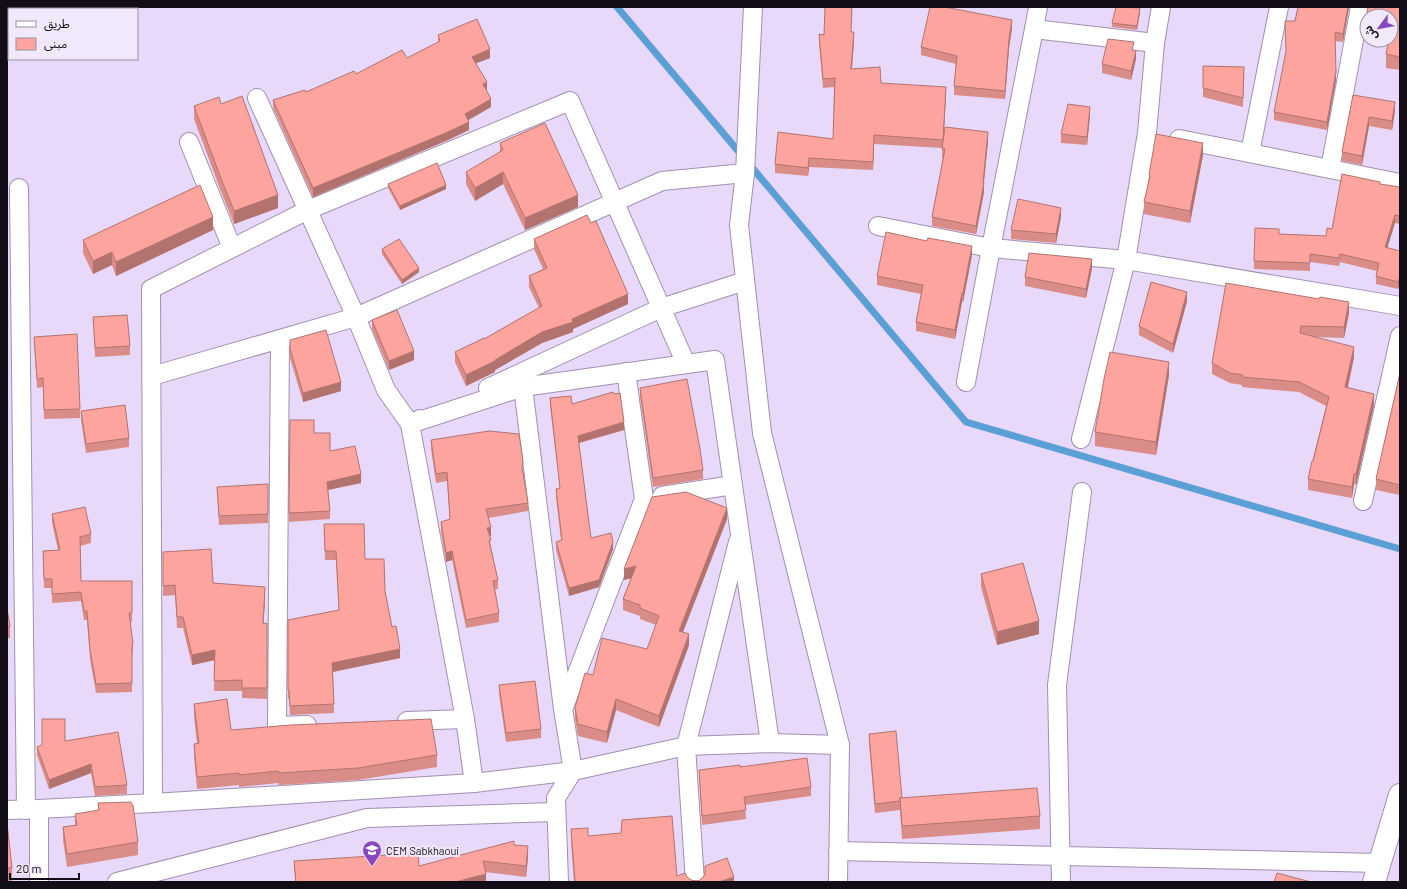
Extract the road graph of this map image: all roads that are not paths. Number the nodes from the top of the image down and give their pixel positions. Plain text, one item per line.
1 (753, 7) edge
2 (1038, 7) edge
3 (1161, 7) edge
4 (1279, 7) edge
5 (1360, 7) edge
6 (1034, 29) junction
7 (1155, 43) junction
8 (257, 98) dead end
9 (1147, 133) junction
10 (189, 142) dead end
11 (1250, 153) junction
12 (1330, 169) junction
13 (745, 173) junction
14 (1400, 182) edge
15 (19, 188) dead end
16 (614, 202) junction
17 (308, 210) junction
18 (878, 226) dead end
19 (232, 248) junction
20 (991, 248) junction
21 (1126, 260) junction
22 (746, 281) junction
23 (1400, 306) edge
24 (661, 308) junction
25 (356, 317) junction
26 (1400, 336) edge
27 (280, 339) junction
28 (686, 364) junction
29 (626, 372) junction
30 (152, 376) junction
31 (966, 382) dead end
32 (523, 387) junction
33 (410, 424) junction
34 (1082, 439) dead end
35 (14, 454) edge
36 (733, 485) junction
37 (1082, 492) dead end
38 (644, 499) junction
39 (1362, 501) dead end
40 (740, 534) junction
41 (562, 709) junction
42 (465, 719) junction
43 (394, 722) edge
44 (324, 724) edge
45 (770, 743) junction
46 (840, 745) junction
47 (686, 746) junction
48 (573, 771) junction
49 (474, 783) junction
50 (1400, 795) edge
51 (153, 803) junction
52 (7, 810) edge
53 (32, 810) junction
54 (556, 812) junction
55 (838, 851) junction
56 (1060, 856) junction
57 (1377, 872) edge
58 (39, 882) edge
59 (117, 882) edge
60 (559, 882) edge
61 (695, 882) edge
62 (838, 882) edge
63 (1061, 882) edge

1 - 13 street
2 - 6 street
3 - 7 street
4 - 11 street
5 - 12 street
6 - 7 street
6 - 20 street
7 - 9 street
8 - 17 street
9 - 11 street
9 - 21 street
10 - 19 street
11 - 12 street
12 - 14 street
13 - 16 street
13 - 22 street
15 - 35 street
16 - 17 street
16 - 24 street
16 - 25 street
17 - 19 street
17 - 25 street
18 - 20 street
19 - 30 street
20 - 21 street
20 - 31 street
21 - 23 street
21 - 34 street
22 - 24 street
22 - 46 street
24 - 28 street
24 - 33 street
25 - 27 street
25 - 33 street
26 - 39 street
27 - 30 street
27 - 44 street
28 - 29 street
28 - 36 street
29 - 32 street
29 - 38 street
30 - 51 street
32 - 33 street
32 - 41 street
33 - 42 street
35 - 53 street
36 - 38 street
36 - 40 street
37 - 56 street
38 - 41 street
40 - 45 street
40 - 47 street
41 - 48 street
42 - 43 street
42 - 49 street
45 - 46 street
45 - 47 street
46 - 55 street
47 - 48 street
47 - 61 street
48 - 49 street
48 - 54 street
49 - 51 street
50 - 57 street
51 - 53 street
52 - 53 street
53 - 58 street
54 - 59 street
54 - 60 street
55 - 56 street
55 - 62 street
56 - 57 street
56 - 63 street

